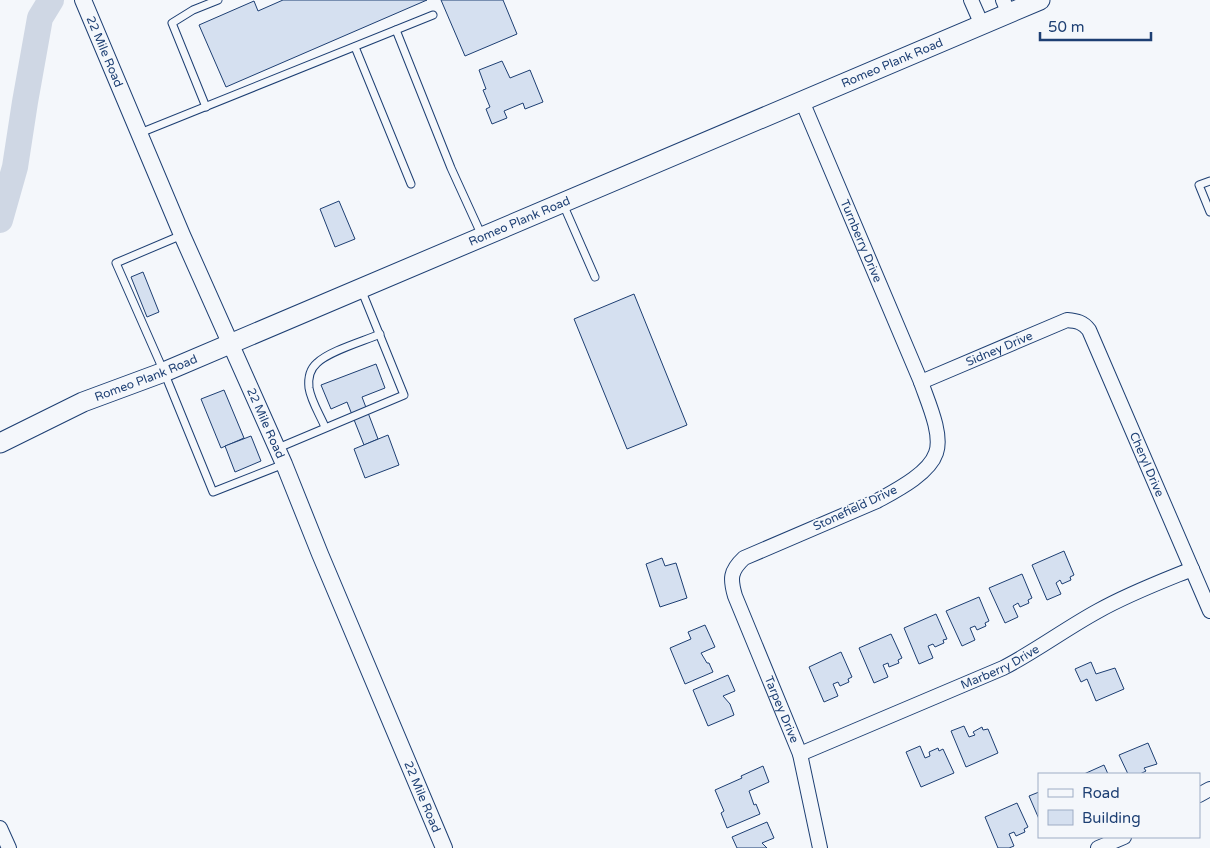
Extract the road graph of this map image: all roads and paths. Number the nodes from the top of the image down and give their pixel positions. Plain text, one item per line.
1 (83, 0) edge
2 (218, 0) edge
3 (971, 0) edge
4 (1040, 0) edge
5 (1006, 7) edge
6 (433, 15) dead end
7 (982, 25) junction
8 (396, 30) junction
9 (355, 47) junction
10 (802, 101) junction
11 (206, 107) junction
12 (139, 133) junction
13 (1210, 181) edge
14 (411, 184) dead end
15 (563, 202) junction
16 (1210, 212) edge
17 (182, 235) junction
18 (482, 236) junction
19 (595, 277) dead end
20 (361, 288) junction
21 (1078, 321) joint
22 (380, 334) junction
23 (231, 344) junction
24 (164, 372) junction
25 (920, 382) junction
26 (325, 427) junction
27 (0, 443) edge
28 (277, 448) junction
29 (284, 464) junction
30 (1192, 569) junction
31 (732, 576) joint
32 (1210, 611) edge
33 (800, 754) junction
34 (0, 828) edge
35 (1122, 838) edge
36 (9, 848) edge
37 (444, 848) edge
38 (820, 848) edge
39 (1098, 848) edge

1 - 12 street, 22 Mile Road
2 - 11 lane
3 - 7 street
4 - 5 main road, Romeo Plank Road
5 - 7 main road, Romeo Plank Road
6 - 8 lane
7 - 10 main road, Romeo Plank Road
8 - 9 lane
8 - 18 lane
9 - 11 lane
9 - 14 lane
10 - 15 main road, Romeo Plank Road
10 - 25 street, Turnberry Drive
11 - 12 lane
12 - 17 street, 22 Mile Road
13 - 16 lane
15 - 18 main road, Romeo Plank Road
15 - 19 lane
17 - 23 street, 22 Mile Road
17 - 24 lane
18 - 20 main road, Romeo Plank Road
20 - 22 lane
20 - 23 main road, Romeo Plank Road
21 - 25 street, Sidney Drive
21 - 30 street, Cheryl Drive
22 - 26 lane
22 - 26 lane
23 - 24 main road, Romeo Plank Road
23 - 28 street, 22 Mile Road
24 - 27 main road, Romeo Plank Road
24 - 29 lane
25 - 31 street, Stonefield Drive
26 - 28 lane
28 - 29 street, 22 Mile Road
29 - 37 street, 22 Mile Road
30 - 32 street, Cheryl Drive
30 - 33 street, Marberry Drive
31 - 33 street, Tarpey Drive
33 - 38 street, Tarpey Drive
34 - 36 street
35 - 39 street

